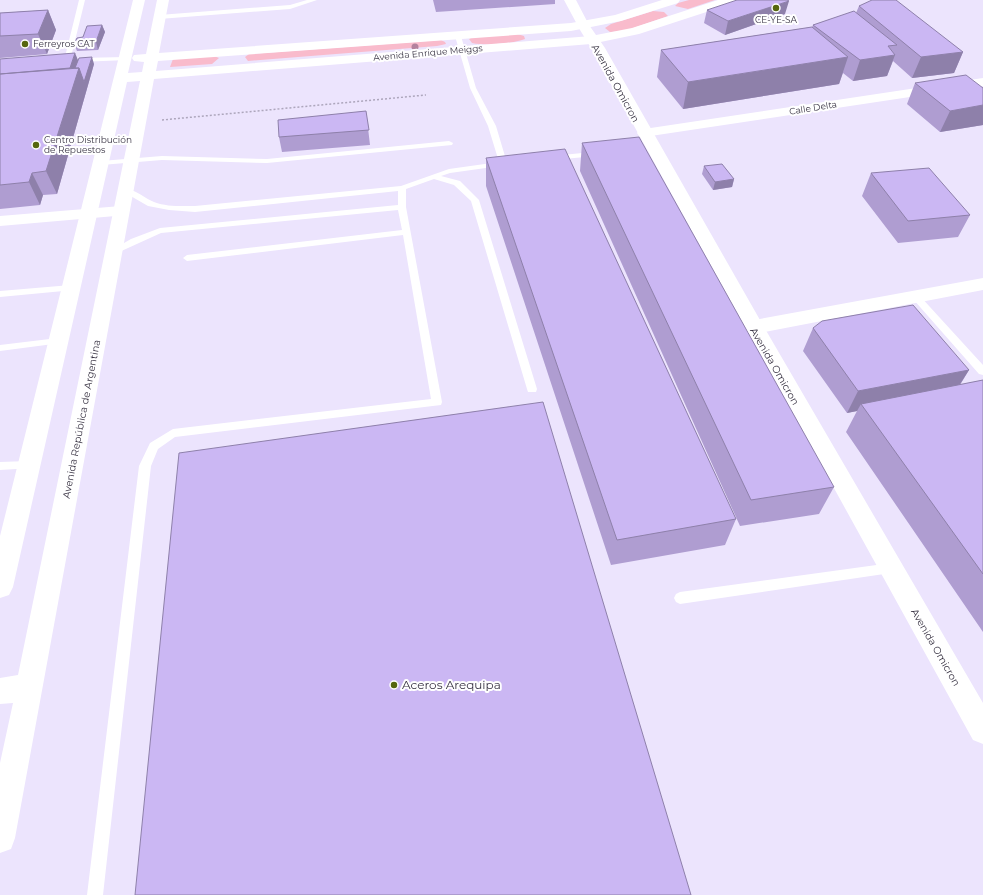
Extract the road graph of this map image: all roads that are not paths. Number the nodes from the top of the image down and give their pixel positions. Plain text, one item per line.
1 (82, 0) edge
2 (140, 0) edge
3 (314, 0) edge
4 (570, 0) edge
5 (674, 0) edge
6 (730, 0) edge
7 (661, 4) junction
8 (161, 9) edge
9 (683, 16) junction
10 (528, 30) junction
11 (587, 32) junction
12 (458, 36) junction
13 (534, 45) junction
14 (240, 50) junction
15 (462, 51) junction
16 (126, 59) junction
17 (150, 66) junction
18 (239, 68) junction
19 (121, 78) junction
20 (983, 82) edge
21 (644, 133) junction
22 (449, 143) dead end
23 (582, 155) edge
24 (543, 159) edge
25 (132, 160) junction
26 (101, 163) junction
27 (434, 177) junction
28 (402, 188) junction
29 (126, 191) junction
30 (402, 207) junction
31 (122, 211) junction
32 (89, 214) junction
33 (0, 221) edge
34 (407, 232) junction
35 (114, 251) junction
36 (187, 258) dead end
37 (983, 284) edge
38 (71, 288) junction
39 (0, 294) edge
40 (916, 297) junction
41 (754, 328) junction
42 (58, 341) junction
43 (0, 348) edge
44 (983, 371) edge
45 (532, 389) dead end
46 (29, 465) junction
47 (0, 466) edge
48 (891, 568) junction
49 (0, 587) edge
50 (680, 598) dead end
51 (29, 687) junction
52 (0, 691) edge
53 (983, 730) edge
54 (0, 838) edge
55 (95, 895) edge

1 - 16 lane
2 - 16 main road
3 - 8 lane
4 - 11 main road, Avenida Omicron
5 - 7 main road, Avenida Enrique Meiggs
6 - 9 main road, Avenida Enrique Meiggs
7 - 9 main road
7 - 11 main road, Avenida Enrique Meiggs
8 - 17 main road, Avenida República de Argentina
9 - 11 main road, Avenida Enrique Meiggs
10 - 11 main road, Avenida Enrique Meiggs
10 - 12 main road, Avenida Enrique Meiggs
10 - 13 main road
11 - 13 main road, Avenida Enrique Meiggs
11 - 21 main road, Avenida Omicron
12 - 14 main road, Avenida Enrique Meiggs
12 - 15 lane
13 - 15 main road, Avenida Enrique Meiggs
14 - 17 main road, Avenida Enrique Meiggs
14 - 18 main road
15 - 18 main road, Avenida Enrique Meiggs
15 - 27 lane
16 - 17 main road, Avenida Enrique Meiggs
16 - 19 main road
17 - 18 main road, Avenida Enrique Meiggs
17 - 19 main road, Avenida Enrique Meiggs
17 - 25 main road, Avenida República de Argentina
19 - 26 main road
20 - 21 main road, Calle Delta
21 - 41 main road, Avenida Omicron
22 - 25 lane
23 - 24 lane
25 - 26 lane
25 - 29 main road, Avenida República de Argentina
26 - 32 main road
27 - 28 lane
27 - 45 lane
28 - 29 lane
28 - 30 lane
29 - 31 main road, Avenida República de Argentina
30 - 34 lane
30 - 35 lane
31 - 32 main road
31 - 35 main road, Avenida República de Argentina
32 - 33 main road
32 - 38 main road
34 - 36 lane
34 - 55 lane
35 - 51 main road, Avenida República de Argentina
37 - 40 main road
38 - 39 lane
38 - 42 main road
40 - 41 main road
40 - 44 lane
41 - 48 main road, Avenida Omicron
42 - 43 lane
42 - 46 main road
46 - 47 lane
46 - 49 main road
48 - 50 lane
48 - 53 main road, Avenida Omicron
51 - 52 main road
51 - 54 main road, Avenida República de Argentina

